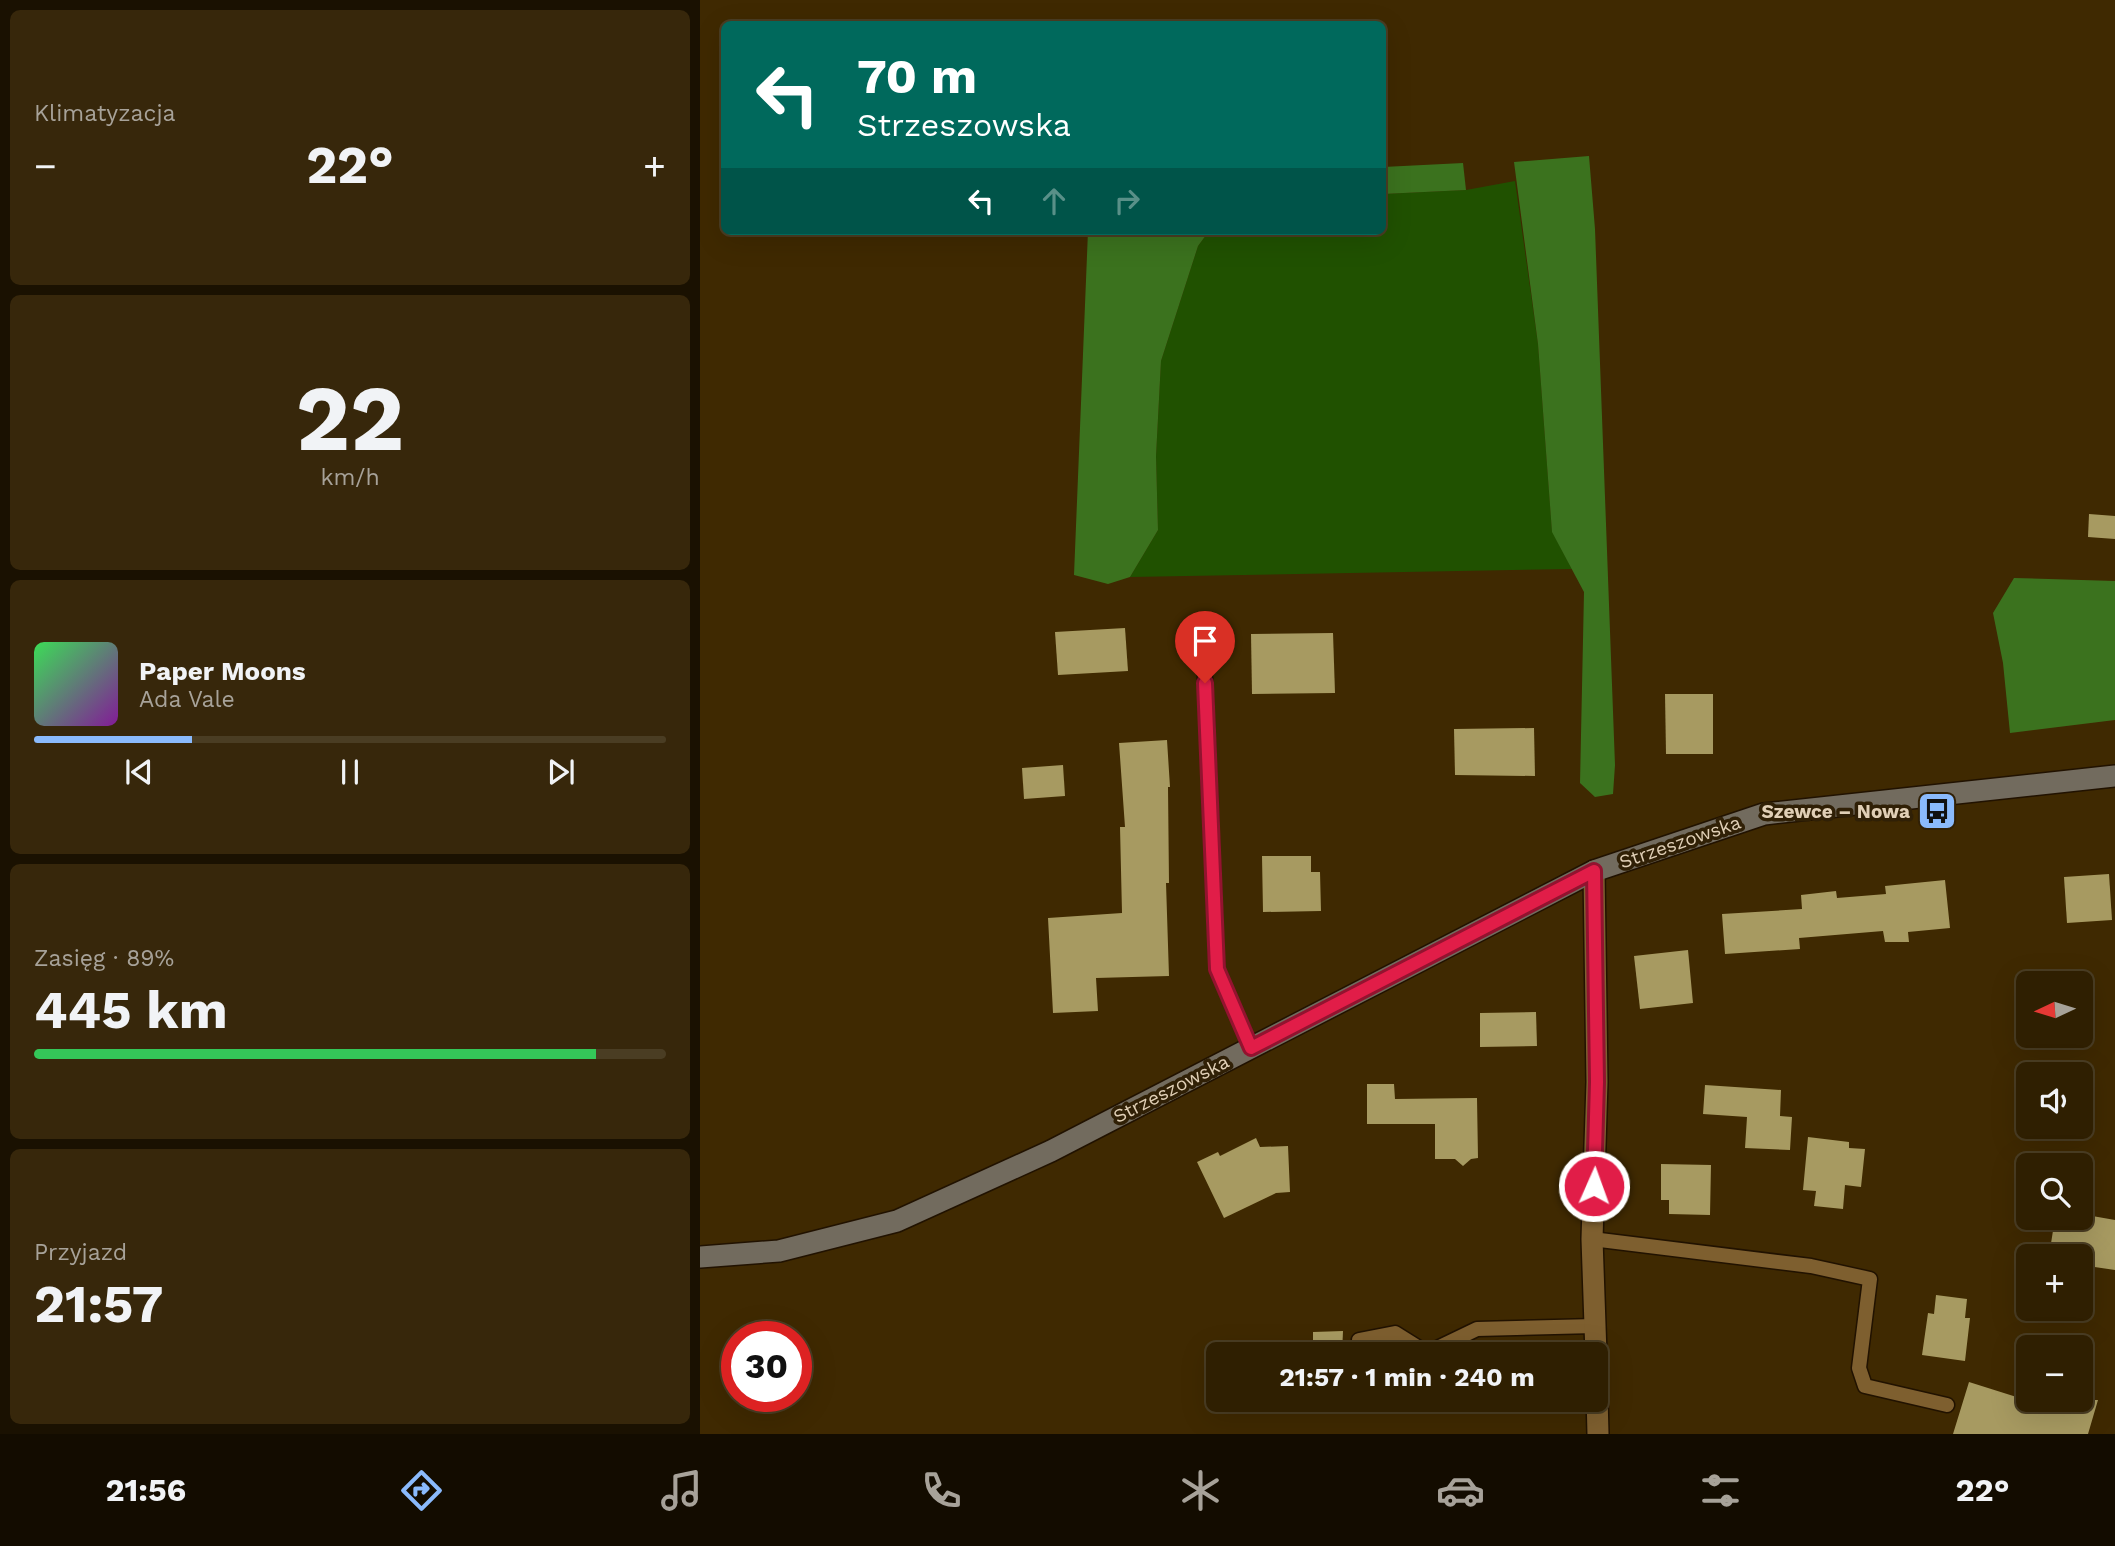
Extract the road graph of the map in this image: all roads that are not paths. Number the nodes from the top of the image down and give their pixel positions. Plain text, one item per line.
1 (1203, 631) dead end
2 (2115, 776) edge
3 (1594, 871) junction
4 (1251, 1048) junction
5 (1592, 1239) junction
6 (700, 1257) edge
7 (1595, 1326) junction
8 (1359, 1340) dead end
9 (1596, 1342) edge
10 (1947, 1405) dead end
11 (1597, 1412) edge
12 (1598, 1434) edge

1 - 4 lane
2 - 3 street, Strzeszowska
3 - 4 street, Strzeszowska
3 - 5 street
4 - 6 street, Strzeszowska
5 - 7 street
5 - 10 lane
7 - 8 lane
7 - 9 street
11 - 12 street

